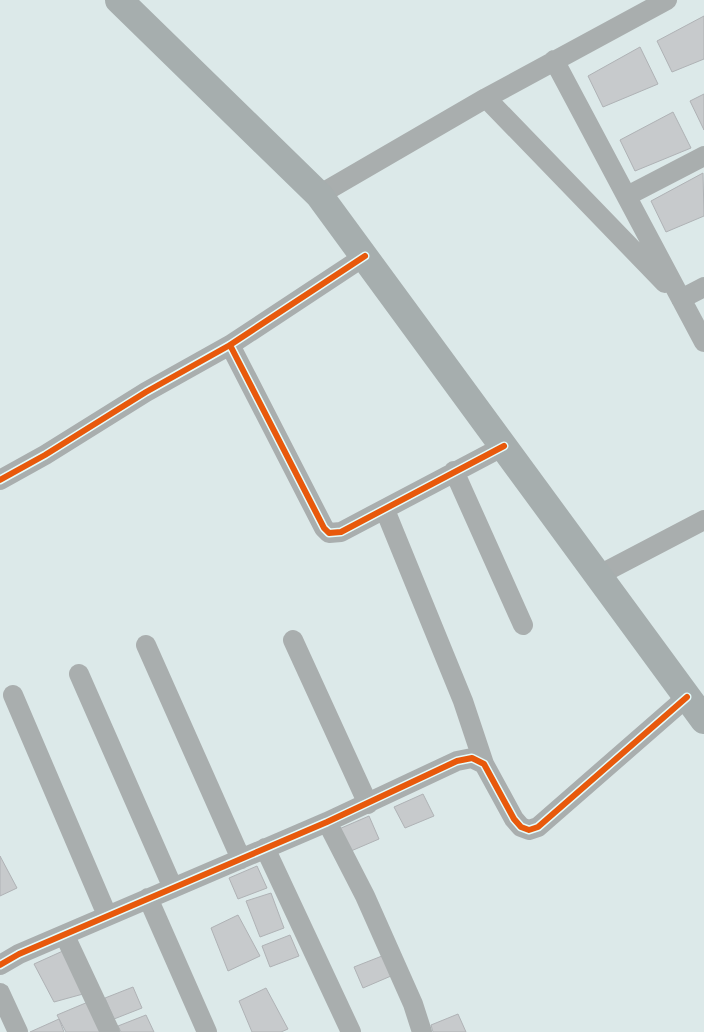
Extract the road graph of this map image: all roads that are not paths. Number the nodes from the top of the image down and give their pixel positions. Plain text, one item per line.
1 (119, 0) edge
2 (667, 0) edge
3 (554, 60) junction
4 (486, 98) junction
5 (704, 156) edge
6 (318, 195) junction
7 (627, 196) junction
8 (365, 256) junction
9 (704, 287) edge
10 (680, 299) junction
11 (704, 342) edge
12 (230, 345) junction
13 (504, 446) junction
14 (454, 471) junction
15 (0, 480) edge
16 (385, 510) junction
17 (704, 520) edge
18 (599, 575) junction
19 (523, 625) dead end
20 (293, 640) dead end
21 (146, 645) dead end
22 (79, 674) dead end
23 (13, 695) dead end
24 (686, 697) junction
25 (704, 720) edge
26 (484, 764) junction
27 (368, 804) junction
28 (327, 822) junction
29 (266, 848) junction
30 (241, 859) junction
31 (173, 888) junction
32 (148, 898) junction
33 (107, 915) junction
34 (65, 936) junction
35 (0, 965) edge
36 (0, 993) edge
37 (18, 1032) edge
38 (110, 1032) edge
39 (207, 1032) edge
40 (351, 1032) edge
41 (422, 1032) edge

1 - 6 main road
2 - 3 street
3 - 4 street
3 - 7 street
4 - 6 street
4 - 10 street
5 - 7 street
6 - 8 main road
7 - 10 street
8 - 12 street
8 - 13 main road
9 - 10 street
10 - 11 street
12 - 15 street
12 - 16 street
13 - 14 street
13 - 18 main road
14 - 16 street
14 - 19 street
16 - 26 street
17 - 18 street
18 - 24 main road
20 - 27 street
21 - 30 street
22 - 31 street
23 - 33 street
24 - 25 main road
24 - 26 street
26 - 27 street
27 - 28 street
28 - 29 street
28 - 41 street
29 - 30 street
29 - 40 street
30 - 31 street
31 - 32 street
32 - 33 street
32 - 39 street
33 - 34 street
34 - 35 street
34 - 38 street
36 - 37 street

